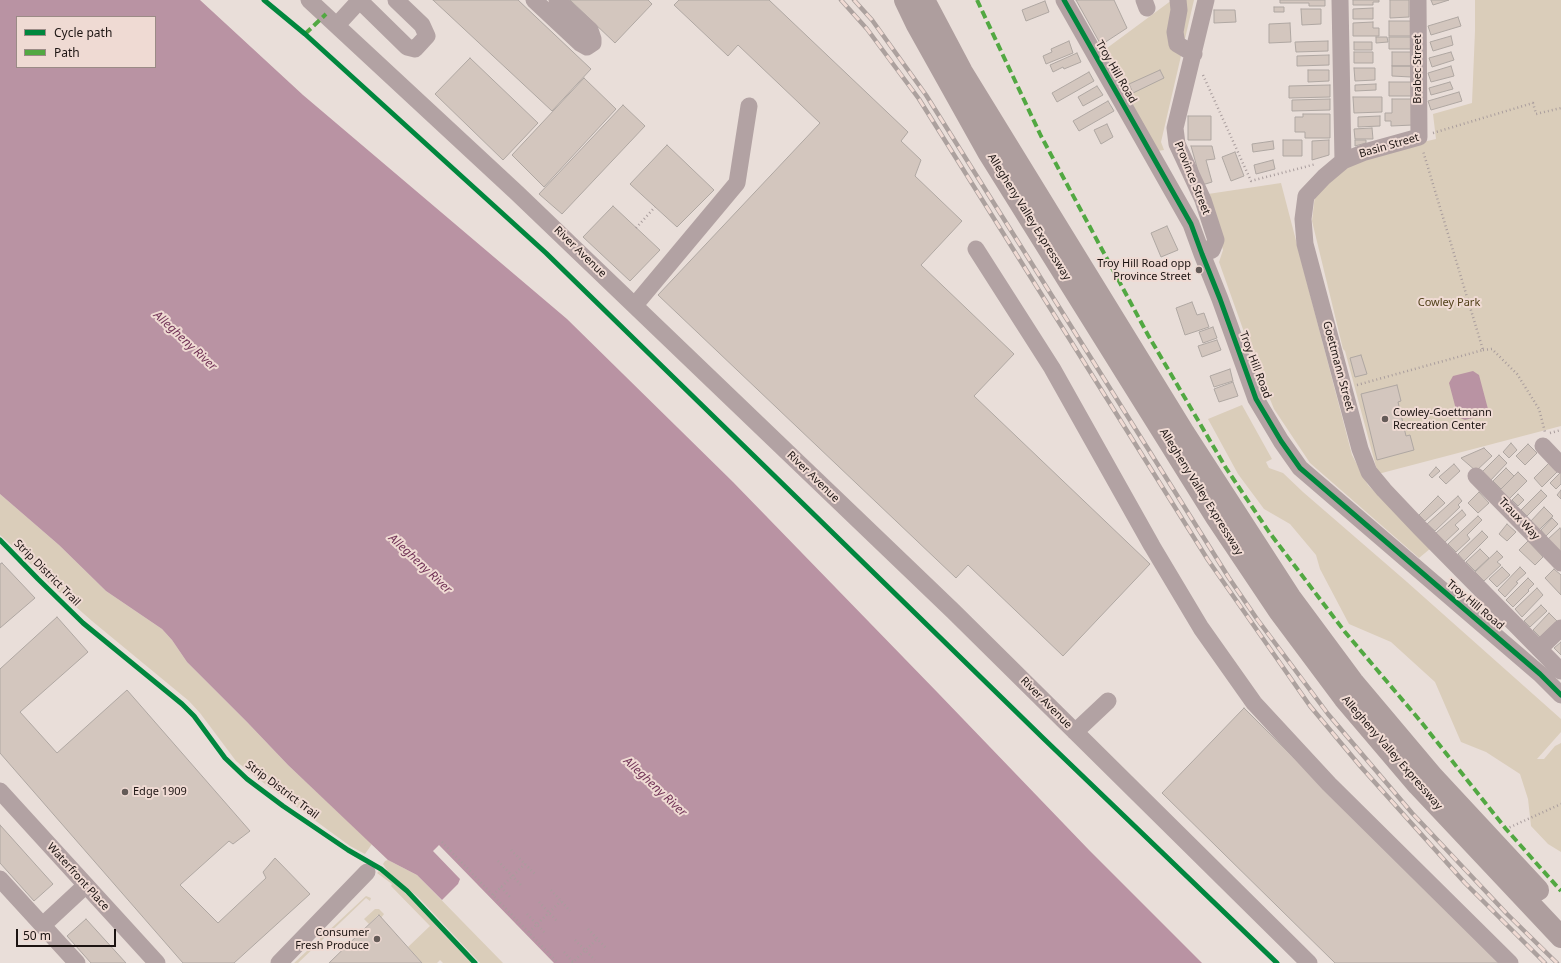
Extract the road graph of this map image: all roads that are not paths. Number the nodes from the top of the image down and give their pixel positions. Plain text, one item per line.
1 (310, 0) edge
2 (360, 0) edge
3 (396, 0) edge
4 (534, 0) edge
5 (557, 0) edge
6 (906, 0) edge
7 (924, 0) edge
8 (935, 0) edge
9 (1064, 0) edge
10 (1178, 0) edge
11 (1206, 0) edge
12 (1340, 0) edge
13 (1418, 0) edge
14 (337, 24) junction
15 (1194, 54) junction
16 (962, 72) junction
17 (749, 106) dead end
18 (1419, 137) joint
19 (1343, 161) junction
20 (976, 249) dead end
21 (1202, 254) junction
22 (635, 305) junction
23 (1543, 446) dead end
24 (1561, 465) edge
25 (1476, 476) dead end
26 (1561, 563) edge
27 (1561, 628) edge
28 (1539, 649) junction
29 (1561, 671) edge
30 (1561, 695) edge
31 (1108, 701) dead end
32 (1075, 732) junction
33 (0, 791) edge
34 (367, 872) dead end
35 (0, 879) edge
36 (86, 885) junction
37 (1561, 915) edge
38 (43, 926) junction
39 (1561, 937) edge
40 (77, 963) edge
41 (157, 963) edge
42 (279, 963) edge
43 (1309, 963) edge
44 (1510, 963) edge

1 - 14 street, River Avenue
2 - 3 street
2 - 14 street
4 - 5 street
6 - 39 highway, Allegheny Valley Expressway
7 - 16 highway, Allegheny Valley Expressway
8 - 16 highway
9 - 21 street, Troy Hill Road
10 - 15 street
11 - 15 street, Province Street
12 - 19 street
13 - 18 street, Brabec Street
14 - 22 street, River Avenue
15 - 21 street, Province Street
16 - 37 highway, Allegheny Valley Expressway
17 - 22 street
18 - 19 street, Basin Street
19 - 28 street, Goettmann Street
20 - 44 street
21 - 30 street, Troy Hill Road
22 - 32 street, River Avenue
23 - 24 street
25 - 26 street, Traux Way
27 - 28 street
28 - 29 street, Goettmann Street
31 - 32 street
32 - 43 street, River Avenue
33 - 36 street, Waterfront Place
34 - 42 street
35 - 38 street
36 - 38 street
36 - 41 street, Waterfront Place
38 - 40 street

